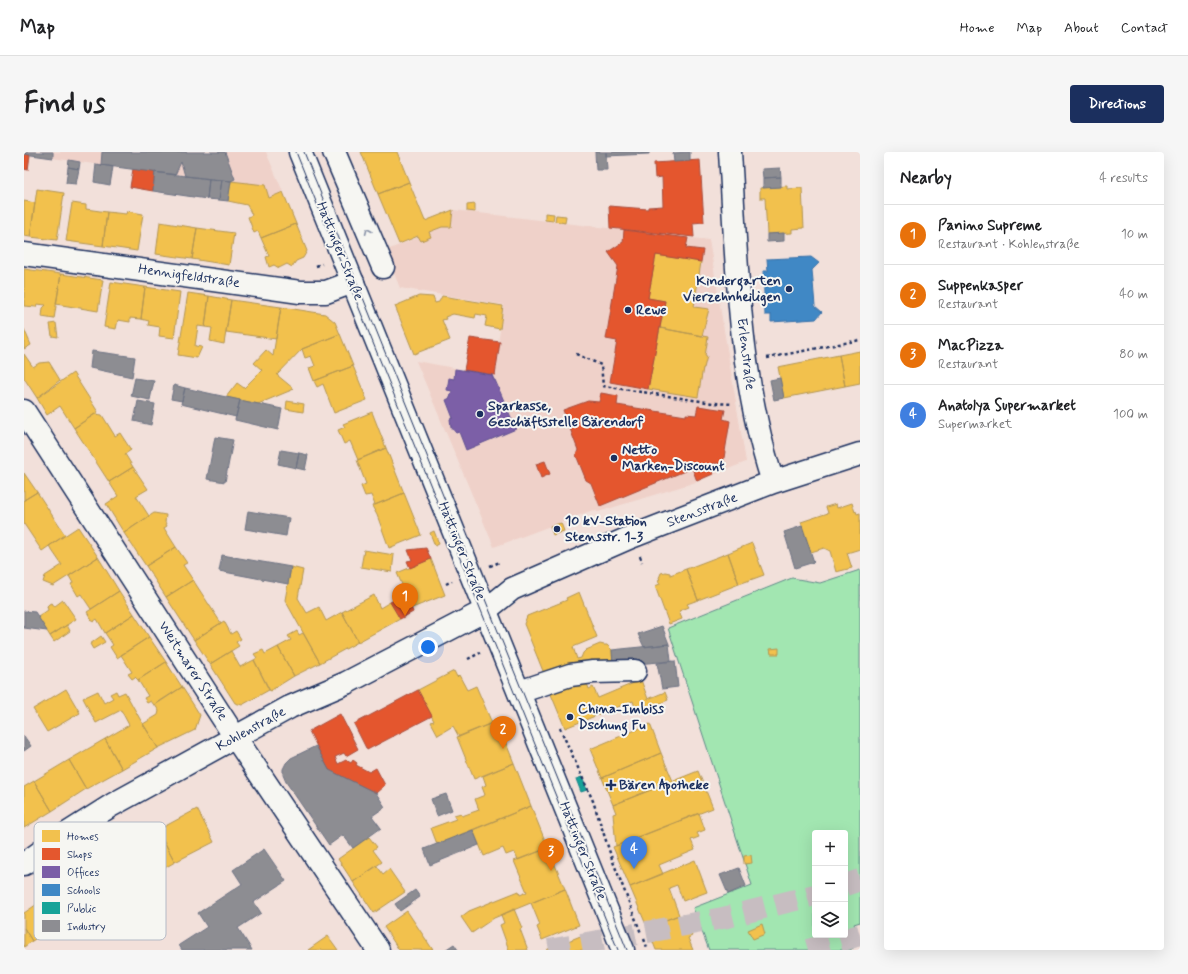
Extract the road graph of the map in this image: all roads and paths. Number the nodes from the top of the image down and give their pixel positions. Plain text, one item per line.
1 (300, 152) edge
2 (334, 152) edge
3 (730, 152) edge
4 (24, 254) edge
5 (383, 267) dead end
6 (353, 282) junction
7 (860, 340) edge
8 (576, 354) dead end
9 (747, 362) junction
10 (753, 404) junction
11 (24, 411) edge
12 (860, 454) edge
13 (773, 482) junction
14 (500, 562) dead end
15 (486, 568) dead end
16 (486, 610) junction
17 (478, 654) dead end
18 (468, 659) dead end
19 (635, 671) dead end
20 (519, 692) junction
21 (560, 728) dead end
22 (235, 737) junction
23 (86, 822) edge
24 (34, 857) edge
25 (24, 864) edge
26 (378, 950) edge
27 (623, 950) edge
28 (648, 950) edge

1 - 6 street, Hattinger Straße
5 -> 2 street
3 - 9 street, Erlenstraße
4 - 6 street, Hennigfeldstraße
6 - 16 street, Hattinger Straße
7 - 9 path
8 - 10 path
9 - 10 street, Erlenstraße
10 - 13 street, Erlenstraße
11 - 22 street, Weitmarer Straße
12 - 13 street, Stensstraße
13 - 16 street, Stensstraße
14 - 15 path
16 - 20 street, Hattinger Straße
16 - 22 street, Kohlenstraße
17 - 18 path
19 - 20 street
20 - 27 street, Hattinger Straße
21 - 28 path
22 - 23 street, Kohlenstraße
22 - 26 street, Weitmarer Straße
24 - 25 street, Kohlenstraße

